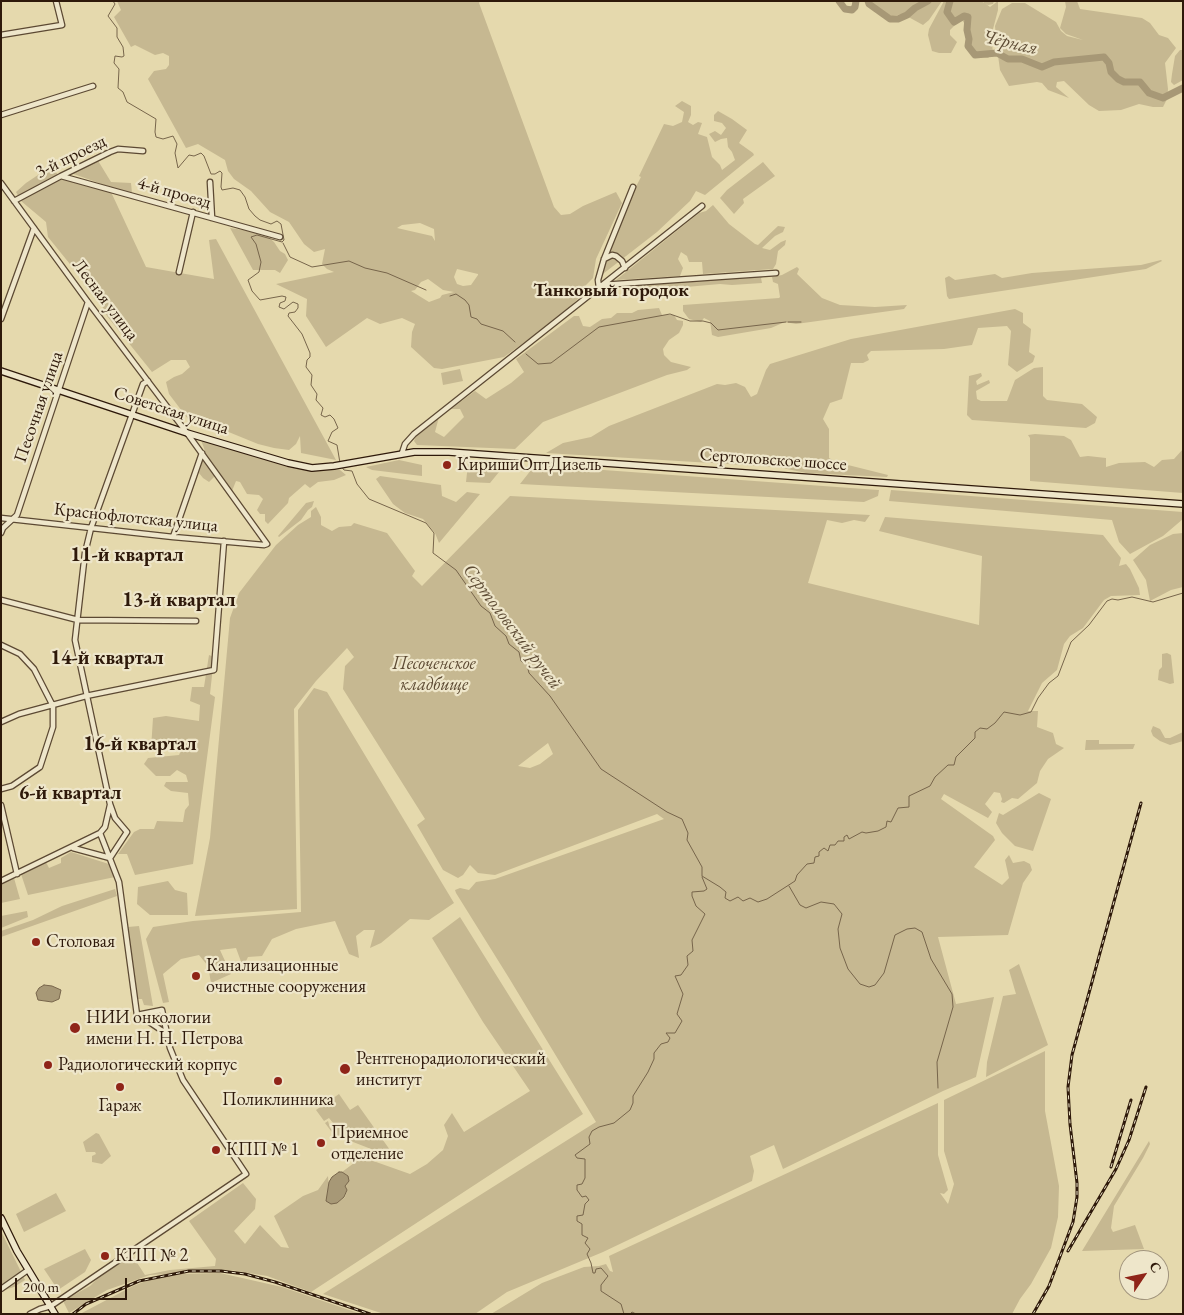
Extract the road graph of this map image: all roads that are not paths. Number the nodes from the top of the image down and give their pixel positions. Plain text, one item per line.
1 (56, 1) edge
2 (1, 35) edge
3 (92, 86) dead end
4 (1, 115) edge
5 (143, 151) dead end
6 (61, 176) junction
7 (210, 182) dead end
8 (1, 183) edge
9 (633, 187) dead end
10 (14, 201) junction
11 (702, 206) dead end
12 (193, 212) junction
13 (212, 218) junction
14 (34, 228) junction
15 (280, 237) dead end
16 (604, 259) junction
17 (625, 268) junction
18 (179, 272) dead end
19 (776, 273) dead end
20 (601, 287) junction
21 (88, 302) junction
22 (1, 319) edge
23 (1, 371) edge
24 (148, 381) junction
25 (59, 390) junction
26 (133, 414) junction
27 (187, 433) junction
28 (202, 453) junction
29 (402, 454) junction
30 (351, 464) joint
31 (1183, 504) edge
32 (1, 518) edge
33 (12, 519) junction
34 (91, 528) junction
35 (1, 532) edge
36 (173, 537) junction
37 (224, 541) junction
38 (267, 544) joint
39 (1, 600) edge
40 (78, 620) junction
41 (196, 621) dead end
42 (1, 645) edge
43 (86, 696) junction
44 (53, 706) junction
45 (1, 722) edge
46 (1, 789) edge
47 (110, 804) junction
48 (1, 805) edge
49 (100, 833) junction
50 (72, 848) junction
51 (110, 858) junction
52 (17, 874) junction
53 (1, 881) edge
54 (139, 1015) junction
55 (167, 1034) junction
56 (1, 1218) edge
57 (28, 1270) junction
58 (1, 1289) edge
59 (51, 1306) junction
60 (30, 1314) edge
61 (55, 1314) edge

1 - 2 street
3 - 4 street
5 - 6 street, 3-й проезд
6 - 10 street, 3-й проезд
6 - 12 street, 4-й проезд
7 - 13 street
8 - 10 street, Лесная улица
9 - 16 street
10 - 14 street, Лесная улица
11 - 17 street
12 - 13 street, 4-й проезд
12 - 18 street
13 - 15 street, 4-й проезд
14 - 21 street, Лесная улица
14 - 22 street
16 - 17 street
16 - 20 street
17 - 20 street
19 - 20 street
20 - 29 street
21 - 24 street, Лесная улица
21 - 25 street, Песочная улица
23 - 25 main road, Советская улица
24 - 26 street
24 - 27 street, Лесная улица
25 - 26 main road, Советская улица
25 - 33 street, Песочная улица
26 - 27 main road, Советская улица
26 - 34 street
27 - 28 street, Лесная улица
27 - 30 main road, Советская улица
28 - 36 street
28 - 38 street, Лесная улица
29 - 30 main road, Сертоловское шоссе
29 - 31 main road, Сертоловское шоссе
32 - 33 street, Краснофлотская улица
33 - 34 street, Краснофлотская улица
33 - 35 street, Песочная улица
34 - 36 street, Краснофлотская улица
34 - 40 street
36 - 37 street, Краснофлотская улица
37 - 38 street, Краснофлотская улица
37 - 43 street
39 - 40 street
40 - 41 street
40 - 43 street
42 - 44 street
43 - 44 street
43 - 47 street
44 - 45 street
44 - 46 street
47 - 49 street
47 - 51 street
48 - 52 street
49 - 50 street
49 - 51 street
50 - 51 street
50 - 52 street
51 - 54 street
52 - 53 street
54 - 55 street
54 - 55 street
55 - 59 street
56 - 57 main road
57 - 58 street
57 - 59 main road
59 - 60 street
59 - 61 main road

